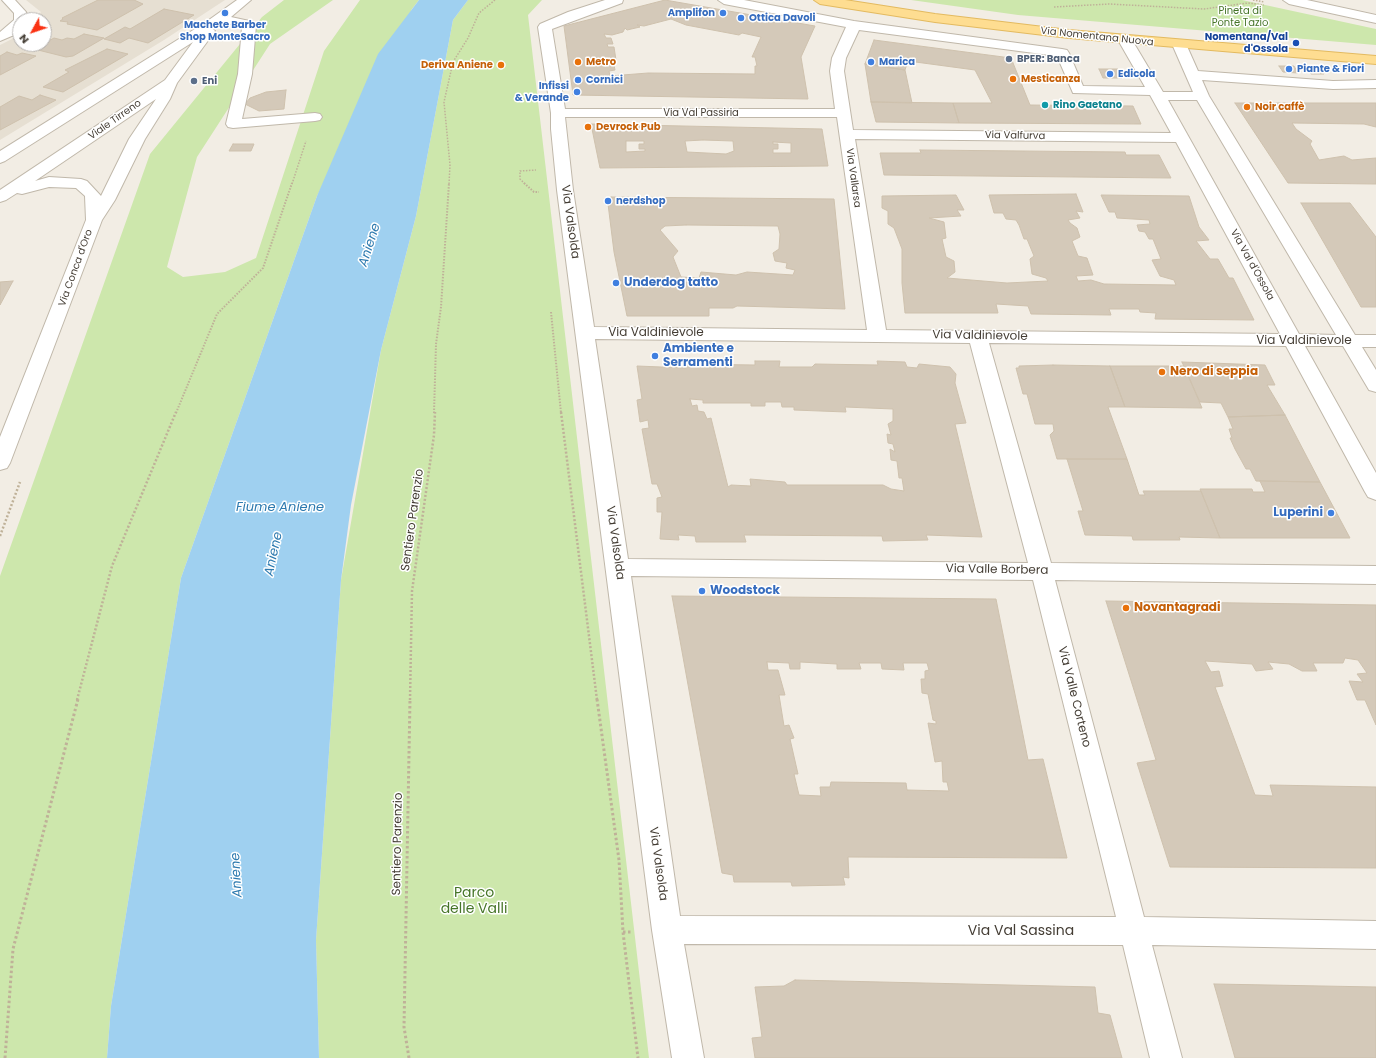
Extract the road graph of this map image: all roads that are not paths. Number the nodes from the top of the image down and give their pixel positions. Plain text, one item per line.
1 (8, 0) edge
2 (245, 0) edge
3 (580, 0) edge
4 (617, 0) edge
5 (724, 0) edge
6 (820, 0) edge
7 (1289, 0) edge
8 (20, 12) edge
9 (1376, 18) edge
10 (216, 21) junction
11 (854, 24) junction
12 (545, 27) junction
13 (12, 29) edge
14 (0, 37) edge
15 (1125, 40) junction
16 (1179, 44) junction
17 (1376, 60) edge
18 (1192, 75) junction
19 (170, 83) junction
20 (1376, 84) edge
21 (1157, 93) junction
22 (1202, 96) junction
23 (558, 113) junction
24 (843, 113) junction
25 (315, 117) road end
26 (848, 134) junction
27 (1182, 138) junction
28 (0, 158) edge
29 (1, 195) edge
30 (94, 220) junction
31 (585, 333) junction
32 (876, 335) junction
33 (978, 336) junction
34 (1293, 341) junction
35 (1376, 341) edge
36 (1349, 342) junction
37 (1376, 386) edge
38 (0, 463) edge
39 (1376, 492) edge
40 (618, 567) junction
41 (1041, 571) junction
42 (1376, 575) edge
43 (667, 930) junction
44 (1133, 932) junction
45 (1376, 935) edge
46 (688, 1058) edge
47 (1166, 1058) edge

1 - 8 street
2 - 10 street, Viale Tirreno
3 - 12 street
4 - 12 street
5 - 11 street, Via Nomentana Nuova
6 - 15 main road, Via Nomentana Nuova
7 - 9 street
10 - 19 street, Viale Tirreno
10 - 25 street
10 - 28 street, Viale Tirreno
11 - 21 street, Via Nomentana Nuova
11 - 24 street, Via Vallarsa
12 - 23 street, Via Valsolda
13 - 14 street
15 - 16 main road, Via Nomentana Nuova
15 - 21 street, Via Val d'Ossola
16 - 17 main road, Via Nomentana Nuova
16 - 18 street
18 - 20 street
18 - 22 street
19 - 29 street, Viale Tirreno
19 - 30 street, Via Conca d'Oro
21 - 22 street
21 - 27 street, Via Val d'Ossola
22 - 36 street
23 - 24 street, Via Val Passiria
23 - 31 street, Via Valsolda
24 - 26 street, Via Vallarsa
26 - 27 street, Via Valfurva
26 - 32 street, Via Vallarsa
27 - 34 street, Via Val d'Ossola
29 - 30 street
30 - 38 street, Via Conca d'Oro
31 - 32 street, Via Valdinievole
31 - 40 street, Via Valsolda
32 - 33 street, Via Valdinievole
33 - 34 street, Via Valdinievole
33 - 41 street, Via Valle Corteno
34 - 36 street, Via Valdinievole
34 - 39 street, Via Val d'Ossola
35 - 36 street, Via Valdinievole
36 - 37 street
40 - 41 street, Via Valle Borbera
40 - 43 street, Via Valsolda
41 - 42 street, Via Valle Borbera
41 - 44 street, Via Valle Corteno
43 - 44 street, Via Val Sassina
43 - 46 street, Via Valsolda
44 - 45 street, Via Val Sassina
44 - 47 street, Via Valle Corteno

